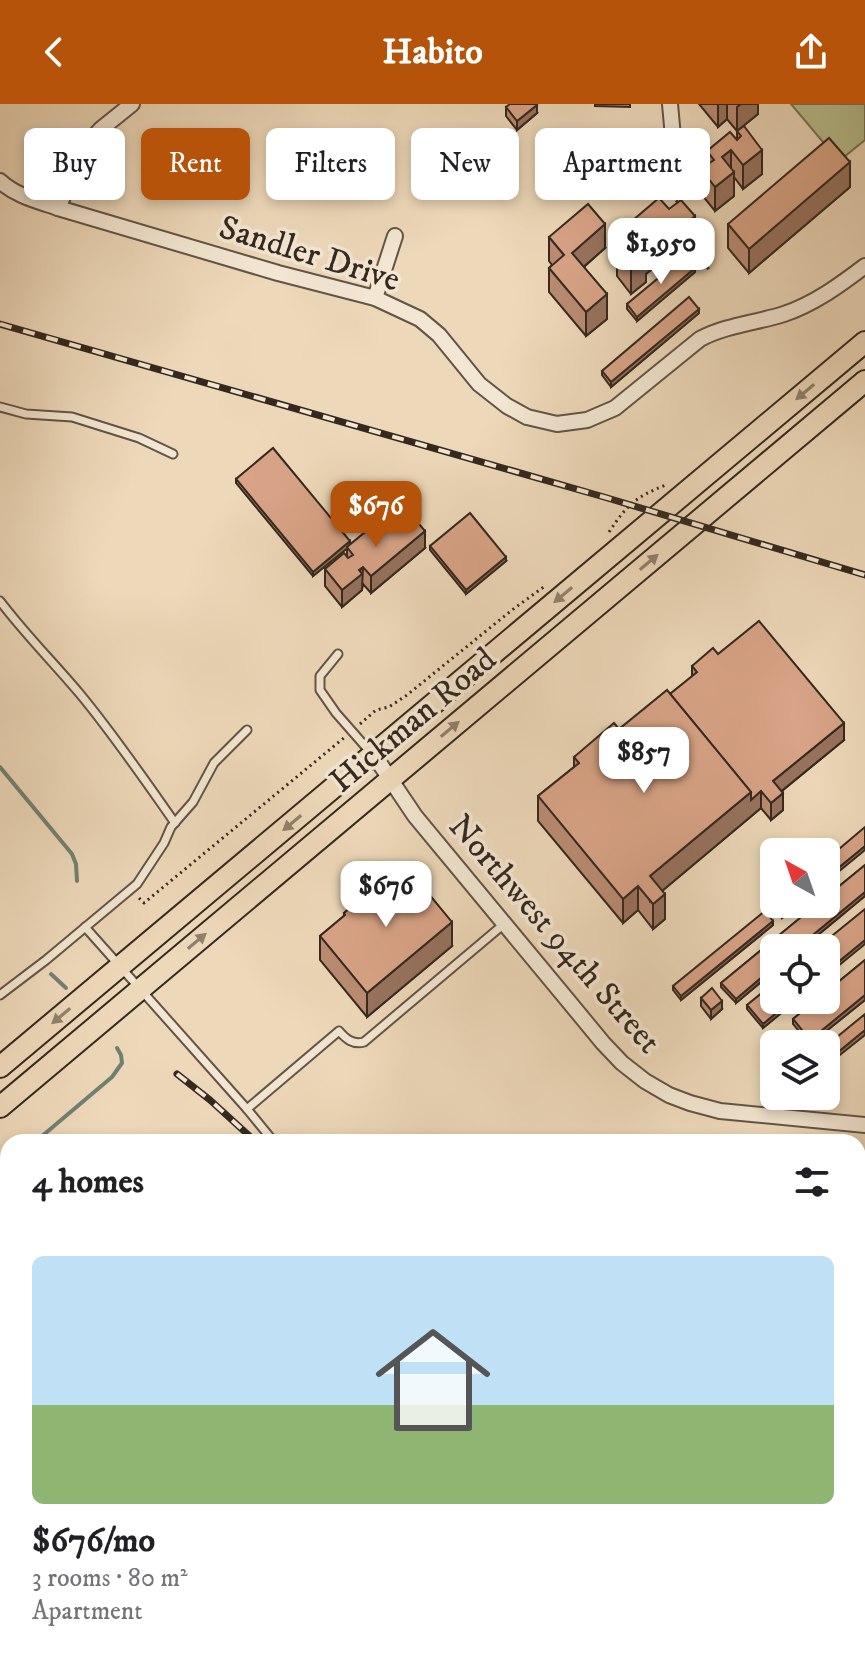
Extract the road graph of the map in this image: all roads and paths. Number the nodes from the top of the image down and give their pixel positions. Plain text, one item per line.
1 (132, 104) edge
2 (670, 104) edge
3 (672, 128) edge
4 (0, 181) edge
5 (677, 200) edge
6 (58, 208) junction
7 (682, 208) edge
8 (691, 218) edge
9 (395, 236) dead end
10 (865, 266) edge
11 (711, 272) dead end
12 (375, 298) junction
13 (865, 342) edge
14 (865, 381) edge
15 (0, 407) edge
16 (173, 454) dead end
17 (672, 482) dead end
18 (607, 535) dead end
19 (550, 582) dead end
20 (0, 601) edge
21 (338, 654) dead end
22 (247, 730) dead end
23 (352, 731) junction
24 (374, 755) junction
25 (390, 779) junction
26 (175, 823) junction
27 (131, 889) junction
28 (504, 924) junction
29 (85, 927) junction
30 (121, 966) junction
31 (140, 988) junction
32 (0, 995) edge
33 (0, 1067) edge
34 (0, 1107) edge
35 (247, 1109) junction
36 (865, 1125) edge
37 (267, 1134) edge

1 - 6 street
2 - 3 street
4 - 6 street, Sandler Drive
5 - 7 path
6 - 12 street, Sandler Drive
8 - 11 path
9 - 12 street
10 - 12 street, Sandler Drive
13 -> 24 main road, Hickman Road
25 -> 14 main road, Hickman Road
15 - 16 lane
17 - 18 path
19 - 23 path
20 - 26 lane
21 - 23 lane
22 - 26 lane
23 - 24 lane
23 - 27 path
24 - 25 street, Northwest 94th Street
24 -> 30 main road, Hickman Road
25 - 28 street, Northwest 94th Street
31 -> 25 main road, Hickman Road
26 - 27 lane
27 - 29 lane
28 - 35 lane
28 - 36 street, Northwest 94th Street
29 - 30 lane
29 - 32 lane
30 - 31 lane
30 -> 33 main road, Hickman Road
31 - 34 main road, Hickman Road
31 - 35 lane
35 - 37 lane

